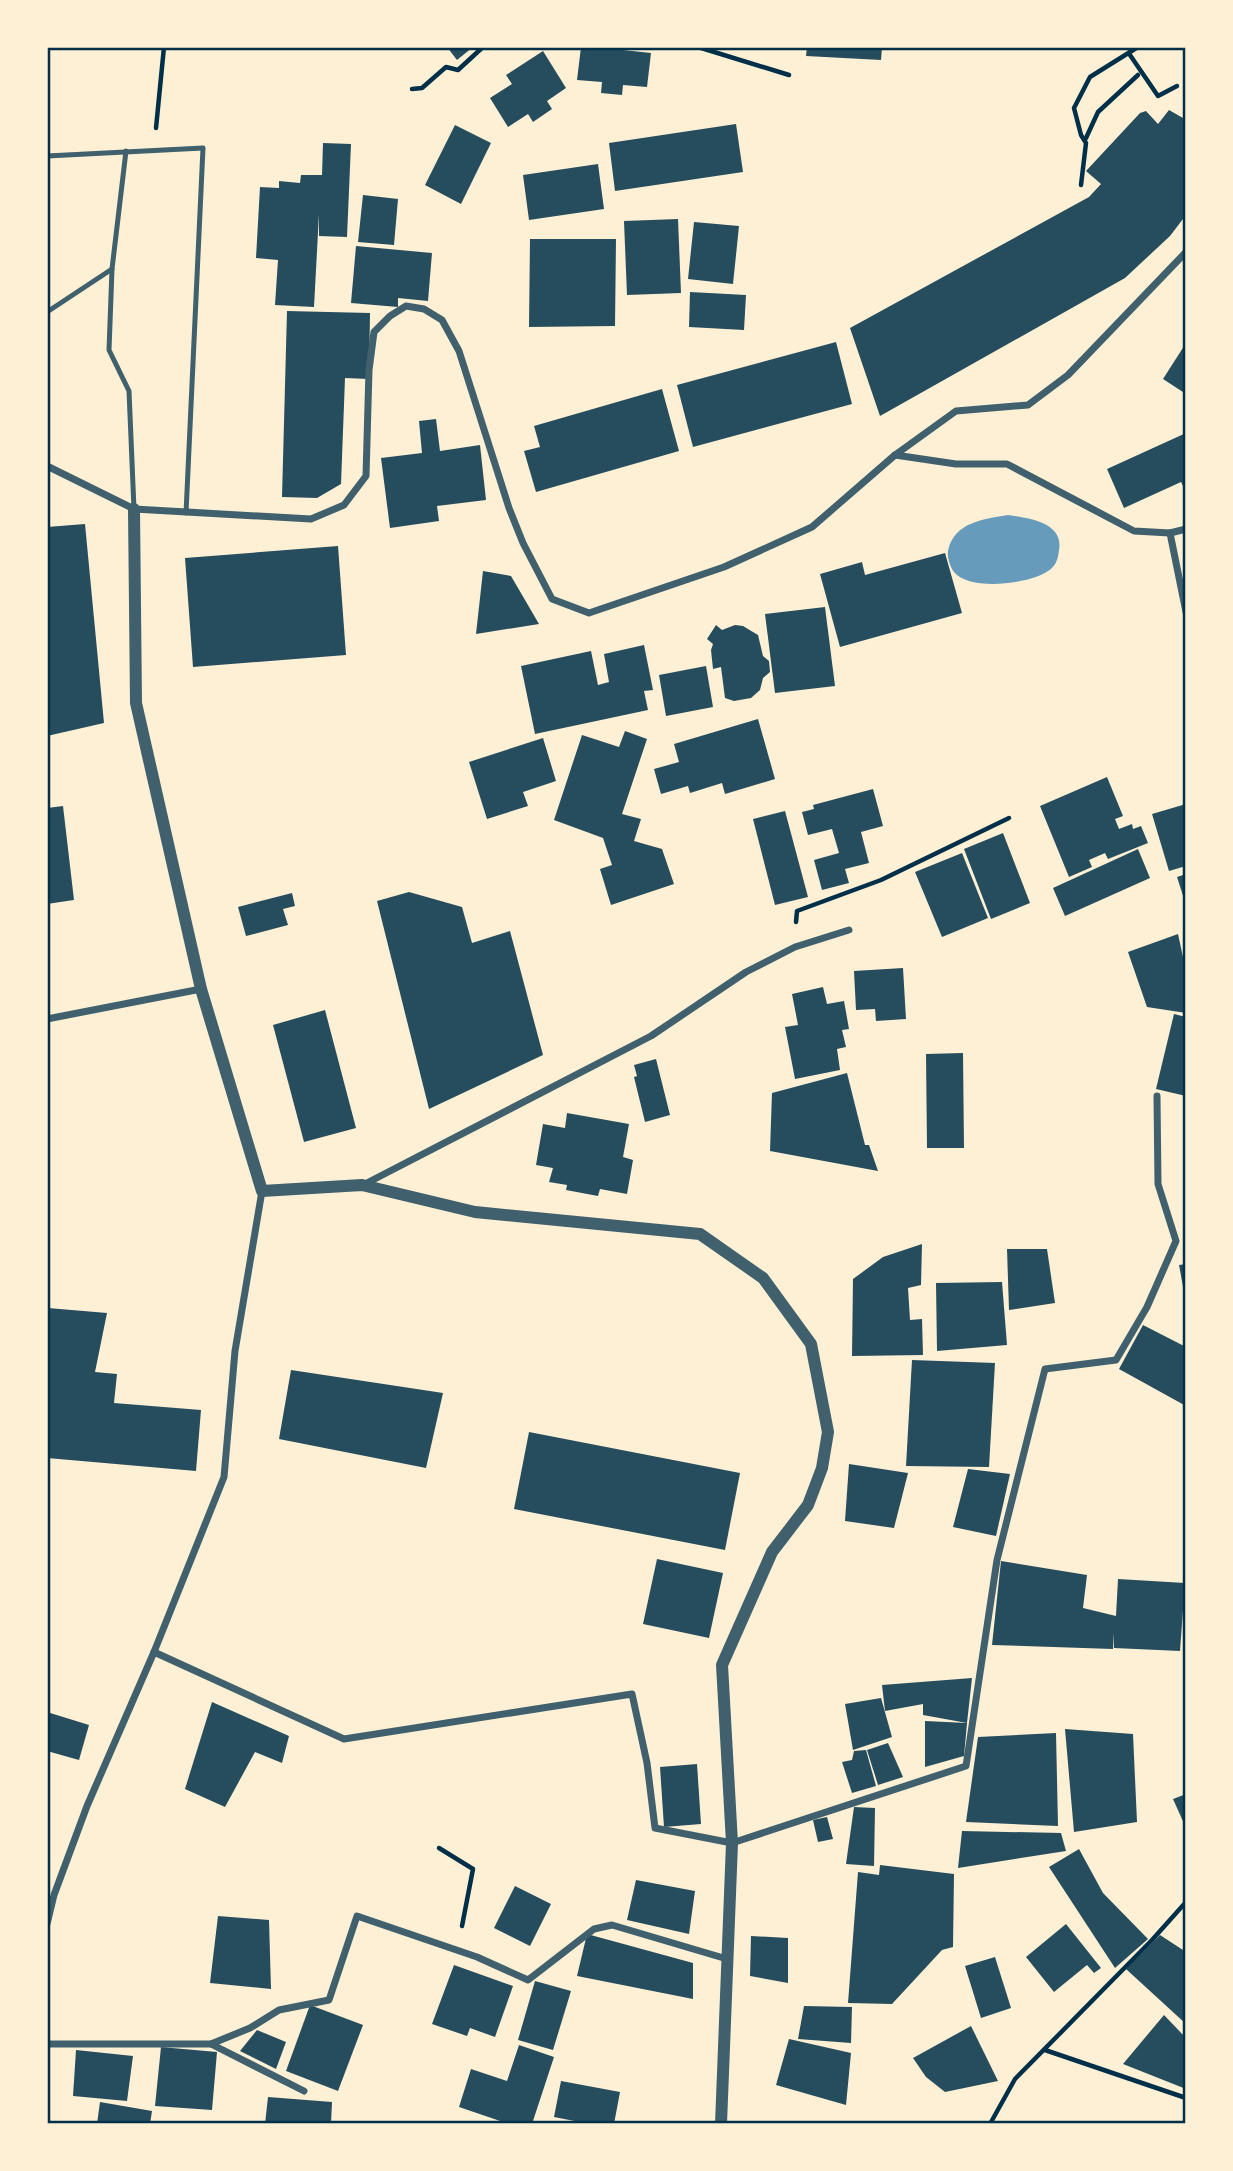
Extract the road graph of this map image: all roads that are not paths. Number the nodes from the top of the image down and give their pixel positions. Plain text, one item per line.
1 (126, 151) junction
2 (47, 156) edge
3 (1186, 252) edge
4 (112, 269) junction
5 (47, 312) edge
6 (895, 455) junction
7 (47, 466) edge
8 (134, 509) junction
9 (186, 513) junction
10 (1186, 529) edge
11 (1170, 533) junction
12 (1186, 612) edge
13 (849, 930) dead end
14 (201, 989) junction
15 (47, 1019) edge
16 (1157, 1096) dead end
17 (362, 1185) junction
18 (262, 1191) junction
19 (153, 1652) junction
20 (732, 1843) junction
21 (47, 1924) edge
22 (727, 1959) junction
23 (211, 2044) junction
24 (47, 2045) edge
25 (304, 2091) dead end
26 (721, 2124) edge

1 - 2 lane
1 - 4 lane
1 - 9 lane
3 - 6 street
4 - 5 lane
4 - 8 lane
6 - 9 street
6 - 11 street
7 - 8 street
8 - 9 street
8 - 14 street
10 - 11 street
11 - 12 street
13 - 17 street
14 - 15 street
14 - 18 street
16 - 20 street
17 - 18 street
17 - 20 street
18 - 19 street
19 - 20 street
19 - 21 street
20 - 22 street
22 - 23 street
22 - 26 street
23 - 24 street
23 - 25 street

